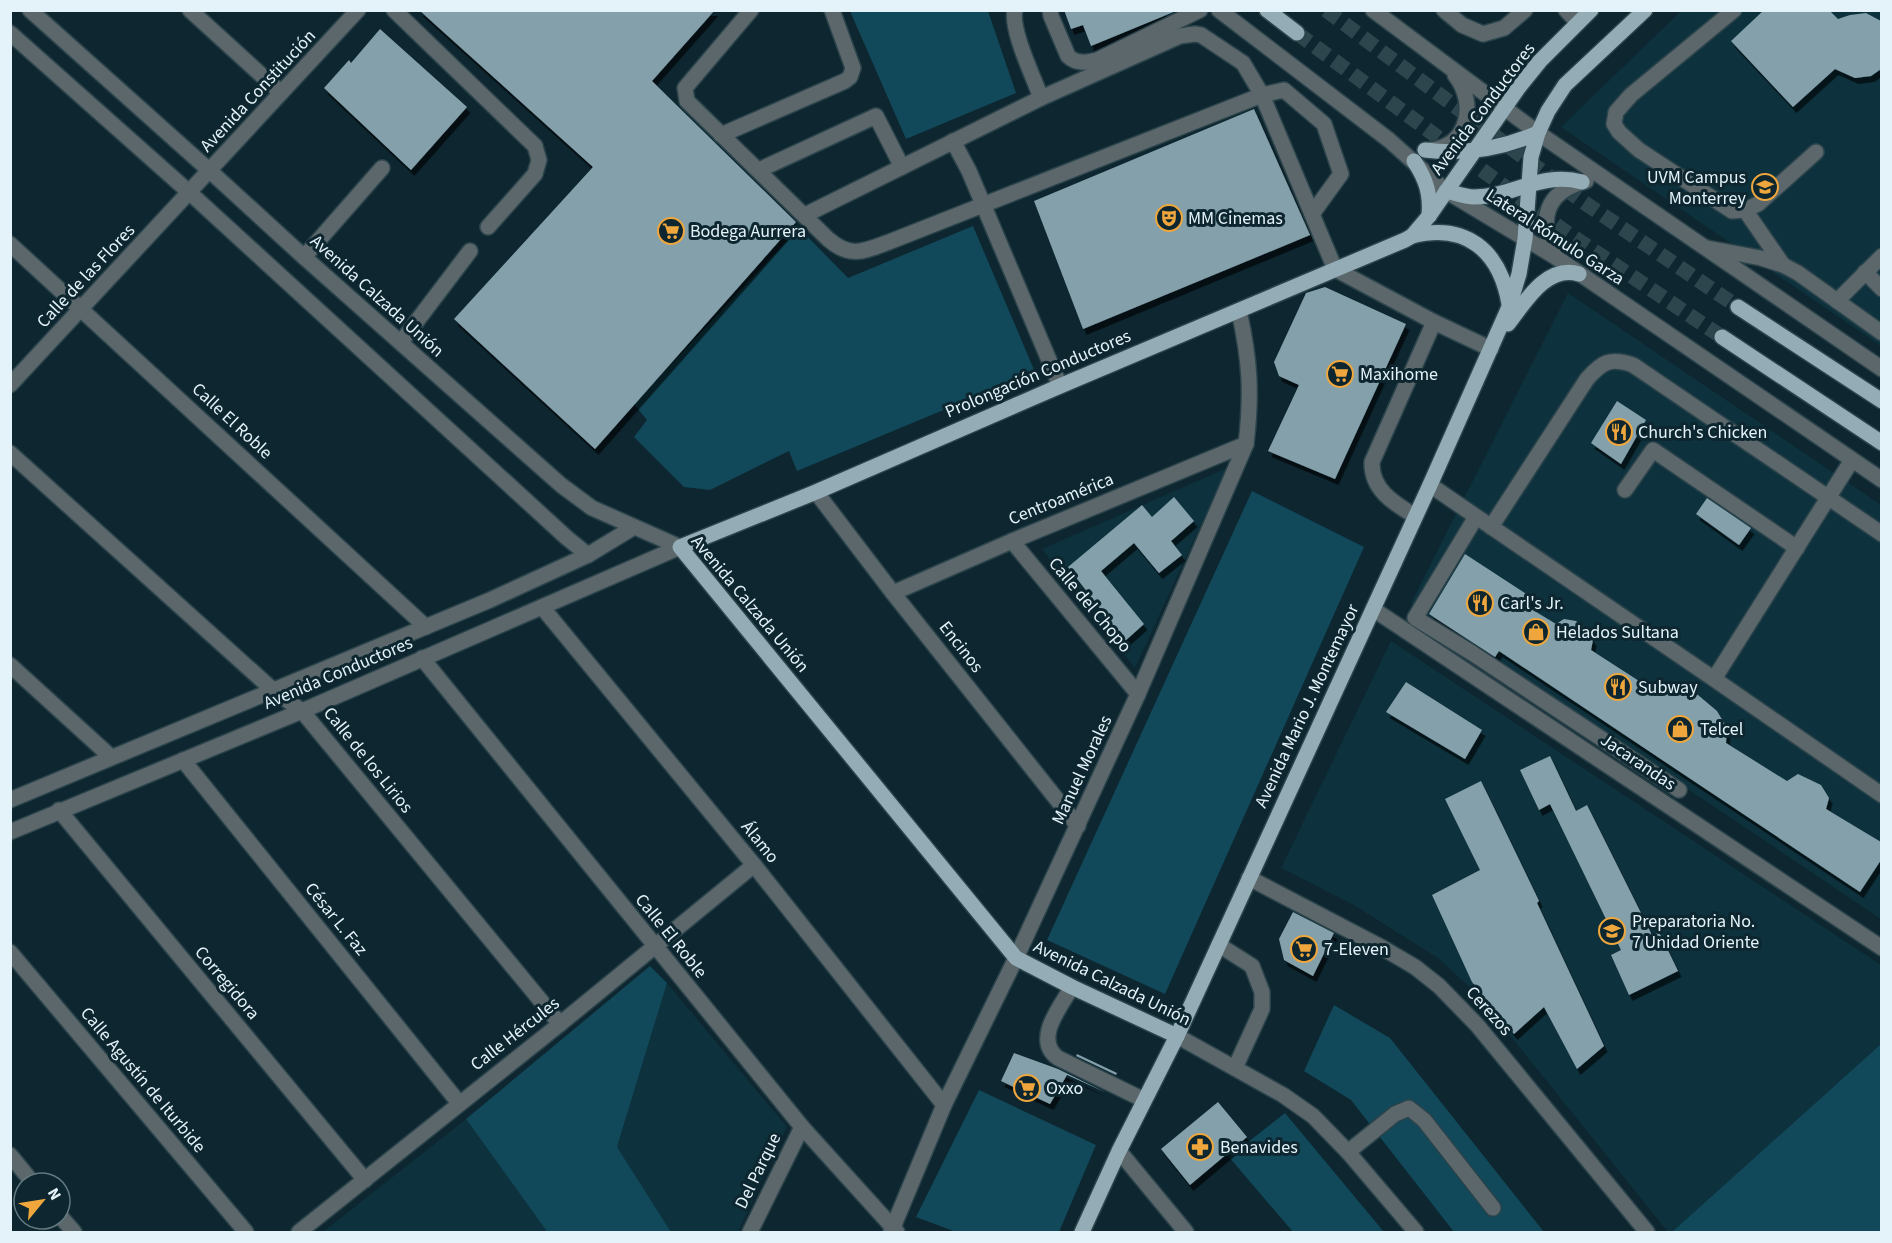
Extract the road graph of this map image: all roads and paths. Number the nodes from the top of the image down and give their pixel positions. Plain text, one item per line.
1 (30, 10) edge
2 (190, 10) edge
3 (358, 10) edge
4 (394, 10) edge
5 (751, 10) edge
6 (832, 10) edge
7 (1015, 10) edge
8 (1050, 10) edge
9 (1200, 10) edge
10 (1219, 10) edge
11 (1267, 10) edge
12 (1373, 10) edge
13 (1444, 10) edge
14 (1566, 10) edge
15 (1591, 10) edge
16 (1645, 10) edge
17 (1734, 10) edge
18 (1523, 11) edge
19 (1578, 23) junction
20 (10, 33) edge
21 (1297, 33) tunnel mouth
22 (1261, 42) junction
23 (1243, 63) junction
24 (1449, 67) junction
25 (281, 93) junction
26 (1262, 95) junction
27 (1041, 98) junction
28 (1504, 108) junction
29 (1538, 133) junction
30 (721, 135) junction
31 (953, 141) junction
32 (1473, 152) junction
33 (1816, 152) dead end
34 (1420, 155) junction
35 (902, 166) junction
36 (382, 168) dead end
37 (759, 170) junction
38 (210, 171) junction
39 (1604, 177) junction
40 (1582, 182) junction
41 (1529, 183) junction
42 (1446, 191) junction
43 (190, 193) junction
44 (984, 206) junction
45 (1745, 210) junction
46 (1312, 214) junction
47 (805, 215) junction
48 (1430, 216) junction
49 (488, 227) dead end
50 (1412, 236) junction
51 (1525, 239) junction
52 (10, 244) edge
53 (1704, 248) junction
54 (470, 251) dead end
55 (1554, 256) junction
56 (1881, 256) edge
57 (304, 257) junction
58 (1783, 265) junction
59 (1335, 269) junction
60 (1865, 272) junction
61 (1579, 274) junction
62 (1881, 289) edge
63 (1837, 301) junction
64 (1509, 307) junction
65 (1738, 307) tunnel mouth
66 (81, 309) junction
67 (1239, 310) junction
68 (1434, 322) junction
69 (1880, 330) edge
70 (1722, 337) tunnel mouth
71 (401, 342) junction
72 (1491, 349) junction
73 (1881, 369) edge
74 (10, 385) edge
75 (1060, 386) junction
76 (1881, 401) edge
77 (1881, 443) edge
78 (1246, 444) junction
79 (10, 453) edge
80 (1852, 460) junction
81 (1881, 480) edge
82 (1430, 485) junction
83 (1624, 490) dead end
84 (816, 492) junction
85 (1829, 498) junction
86 (1415, 516) junction
87 (1476, 517) junction
88 (634, 527) junction
89 (1491, 527) junction
90 (1881, 534) edge
91 (1012, 541) junction
92 (680, 547) junction
93 (1797, 548) junction
94 (588, 555) junction
95 (893, 593) junction
96 (542, 607) junction
97 (1373, 609) junction
98 (426, 627) junction
99 (1472, 653) junction
100 (422, 658) junction
101 (10, 665) edge
102 (1465, 670) junction
103 (1714, 679) junction
104 (274, 691) junction
105 (1138, 694) junction
106 (1550, 705) junction
107 (302, 711) junction
108 (1538, 718) junction
109 (1622, 752) junction
110 (111, 758) junction
111 (183, 760) junction
112 (1611, 768) junction
113 (1679, 790) dead end
114 (1881, 795) edge
115 (10, 800) edge
116 (59, 810) junction
117 (1078, 826) junction
118 (10, 832) edge
119 (754, 866) junction
120 (1249, 878) junction
121 (1219, 945) junction
122 (655, 946) junction
123 (1881, 948) edge
124 (10, 952) edge
125 (1016, 958) junction
126 (1072, 987) junction
127 (560, 1024) junction
128 (1177, 1036) junction
129 (1235, 1068) junction
130 (1144, 1100) junction
131 (459, 1103) junction
132 (944, 1105) junction
133 (802, 1127) junction
134 (1119, 1151) junction
135 (1348, 1152) junction
136 (10, 1155) edge
137 (23, 1171) edge
138 (365, 1180) junction
139 (1493, 1208) dead end
140 (893, 1231) edge
141 (246, 1233) edge
142 (299, 1233) edge
143 (750, 1233) edge
144 (1082, 1233) edge
145 (1186, 1233) edge
146 (1416, 1233) edge
147 (1647, 1233) edge

1 - 38 street, Avenida Calzada Unión
2 - 25 street
3 - 25 street, Avenida Constitución
4 - 49 street
5 - 30 street
6 - 30 street
7 - 27 street
8 - 9 street
10 - 22 street, Lateral Rómulo Garza
11 - 21 main road
12 - 24 street
13 - 18 street
14 - 19 street
15 - 19 main road, Avenida Conductores
16 - 29 main road
17 - 45 street
19 - 28 main road, Avenida Conductores
20 - 43 street
22 - 23 street
22 - 34 street, Lateral Rómulo Garza
23 - 26 street
23 - 27 street
24 - 28 street
24 - 34 street
25 - 38 street, Avenida Constitución
26 - 44 street
26 - 46 street
26 - 46 street
27 - 31 street
28 - 29 street
28 - 32 main road, Avenida Conductores
29 - 32 main road
29 - 39 street
29 - 41 main road
30 - 37 street
31 - 35 street
31 - 44 street
32 - 34 main road
32 - 42 main road, Avenida Conductores
33 - 45 street
34 - 42 street, Lateral Rómulo Garza
34 - 48 main road
35 - 37 street
35 - 47 street
36 - 57 street
37 - 47 street
38 - 43 street, Avenida Constitución
38 - 57 street, Avenida Calzada Unión
39 - 40 street
39 - 53 street
40 - 41 main road
40 - 55 street
41 - 42 main road
41 - 51 main road, Avenida Mario J. Montemayor
42 - 48 main road, Avenida Conductores
42 - 51 street, Lateral Rómulo Garza
43 - 66 street, Calle de las Flores
43 - 94 street
44 - 47 street
44 - 75 street
45 - 58 street
46 - 59 street
48 - 50 main road, Avenida Conductores
50 - 59 main road, Prolongación Conductores
50 - 64 main road
51 - 55 street, Lateral Rómulo Garza
51 - 64 main road, Avenida Mario J. Montemayor
52 - 66 street, Calle El Roble
53 - 58 street
53 - 73 street
54 - 71 street
55 - 61 street, Lateral Rómulo Garza
56 - 60 street
57 - 71 street, Avenida Calzada Unión
58 - 63 street
59 - 67 main road, Prolongación Conductores
59 - 68 street
60 - 62 street
60 - 63 street
61 - 72 main road
61 - 80 street, Lateral Rómulo Garza
63 - 69 street
64 - 72 main road, Avenida Mario J. Montemayor
65 - 76 main road
66 - 74 street, Calle de las Flores
66 - 98 street, Calle El Roble
67 - 75 main road, Prolongación Conductores
67 - 78 street, Manuel Morales
68 - 72 street
68 - 86 street
70 - 77 main road
71 - 88 street, Avenida Calzada Unión
72 - 82 main road, Avenida Mario J. Montemayor
75 - 84 main road, Prolongación Conductores
78 - 91 street, Centroamérica
78 - 105 street, Manuel Morales
79 - 104 street, Calle de los Lirios
80 - 81 street, Lateral Rómulo Garza
80 - 85 street
82 - 86 main road, Avenida Mario J. Montemayor
82 - 87 street
83 - 93 street
84 - 92 main road, Prolongación Conductores
84 - 95 street, Encinos
85 - 89 street
85 - 90 street
85 - 93 street
86 - 97 main road, Avenida Mario J. Montemayor
87 - 89 street
87 - 99 street
88 - 92 street, Avenida Calzada Unión
88 - 94 street, Avenida Conductores
89 - 103 street
91 - 95 street, Centroamérica
91 - 105 street, Calle del Chopo
92 - 96 street, Avenida Conductores
92 - 125 main road, Avenida Calzada Unión
93 - 103 street
94 - 98 street, Avenida Conductores
95 - 117 street, Encinos
96 - 100 street, Avenida Conductores
96 - 119 street, Álamo
97 - 102 street, Jacarandas
97 - 120 main road, Avenida Mario J. Montemayor
98 - 104 street, Avenida Conductores
99 - 102 street
99 - 106 street
100 - 107 street, Avenida Conductores
100 - 122 street, Calle El Roble
101 - 110 street
102 - 108 street, Jacarandas
103 - 114 street
104 - 107 street, Calle de los Lirios
104 - 110 street, Avenida Conductores
105 - 117 street, Manuel Morales
106 - 108 street
106 - 109 street
107 - 111 street, Avenida Conductores
107 - 127 street, Calle de los Lirios
108 - 112 street, Jacarandas
109 - 112 street
109 - 113 street
110 - 115 street, Avenida Conductores
111 - 116 street, Avenida Conductores
111 - 131 street, César L. Faz
112 - 123 street, Jacarandas
116 - 118 street, Avenida Conductores
116 - 138 street, Corregidora
117 - 125 street, Manuel Morales
119 - 122 street, Calle Hércules
119 - 132 street, Álamo
120 - 121 main road, Avenida Mario J. Montemayor
120 - 147 street, Cerezos
121 - 128 main road, Avenida Mario J. Montemayor
121 - 129 street
122 - 127 street, Calle Hércules
122 - 133 street, Calle El Roble
124 - 141 street, Calle Agustín de Iturbide
125 - 126 main road, Avenida Calzada Unión
125 - 132 street, Manuel Morales
126 - 128 main road, Avenida Calzada Unión
126 - 130 street
127 - 131 street, Calle Hércules
128 - 129 street, Avenida Calzada Unión
128 - 130 main road, Avenida Mario J. Montemayor
129 - 135 street, Avenida Calzada Unión
130 - 134 main road, Avenida Mario J. Montemayor
131 - 138 street, Calle Hércules
132 - 140 street, Manuel Morales
133 - 140 street, Calle El Roble
133 - 143 street, Del Parque
134 - 144 main road, Avenida Mario J. Montemayor
134 - 145 street
135 - 139 street
135 - 146 street, Avenida Calzada Unión
136 - 137 street
138 - 142 street, Calle Hércules

